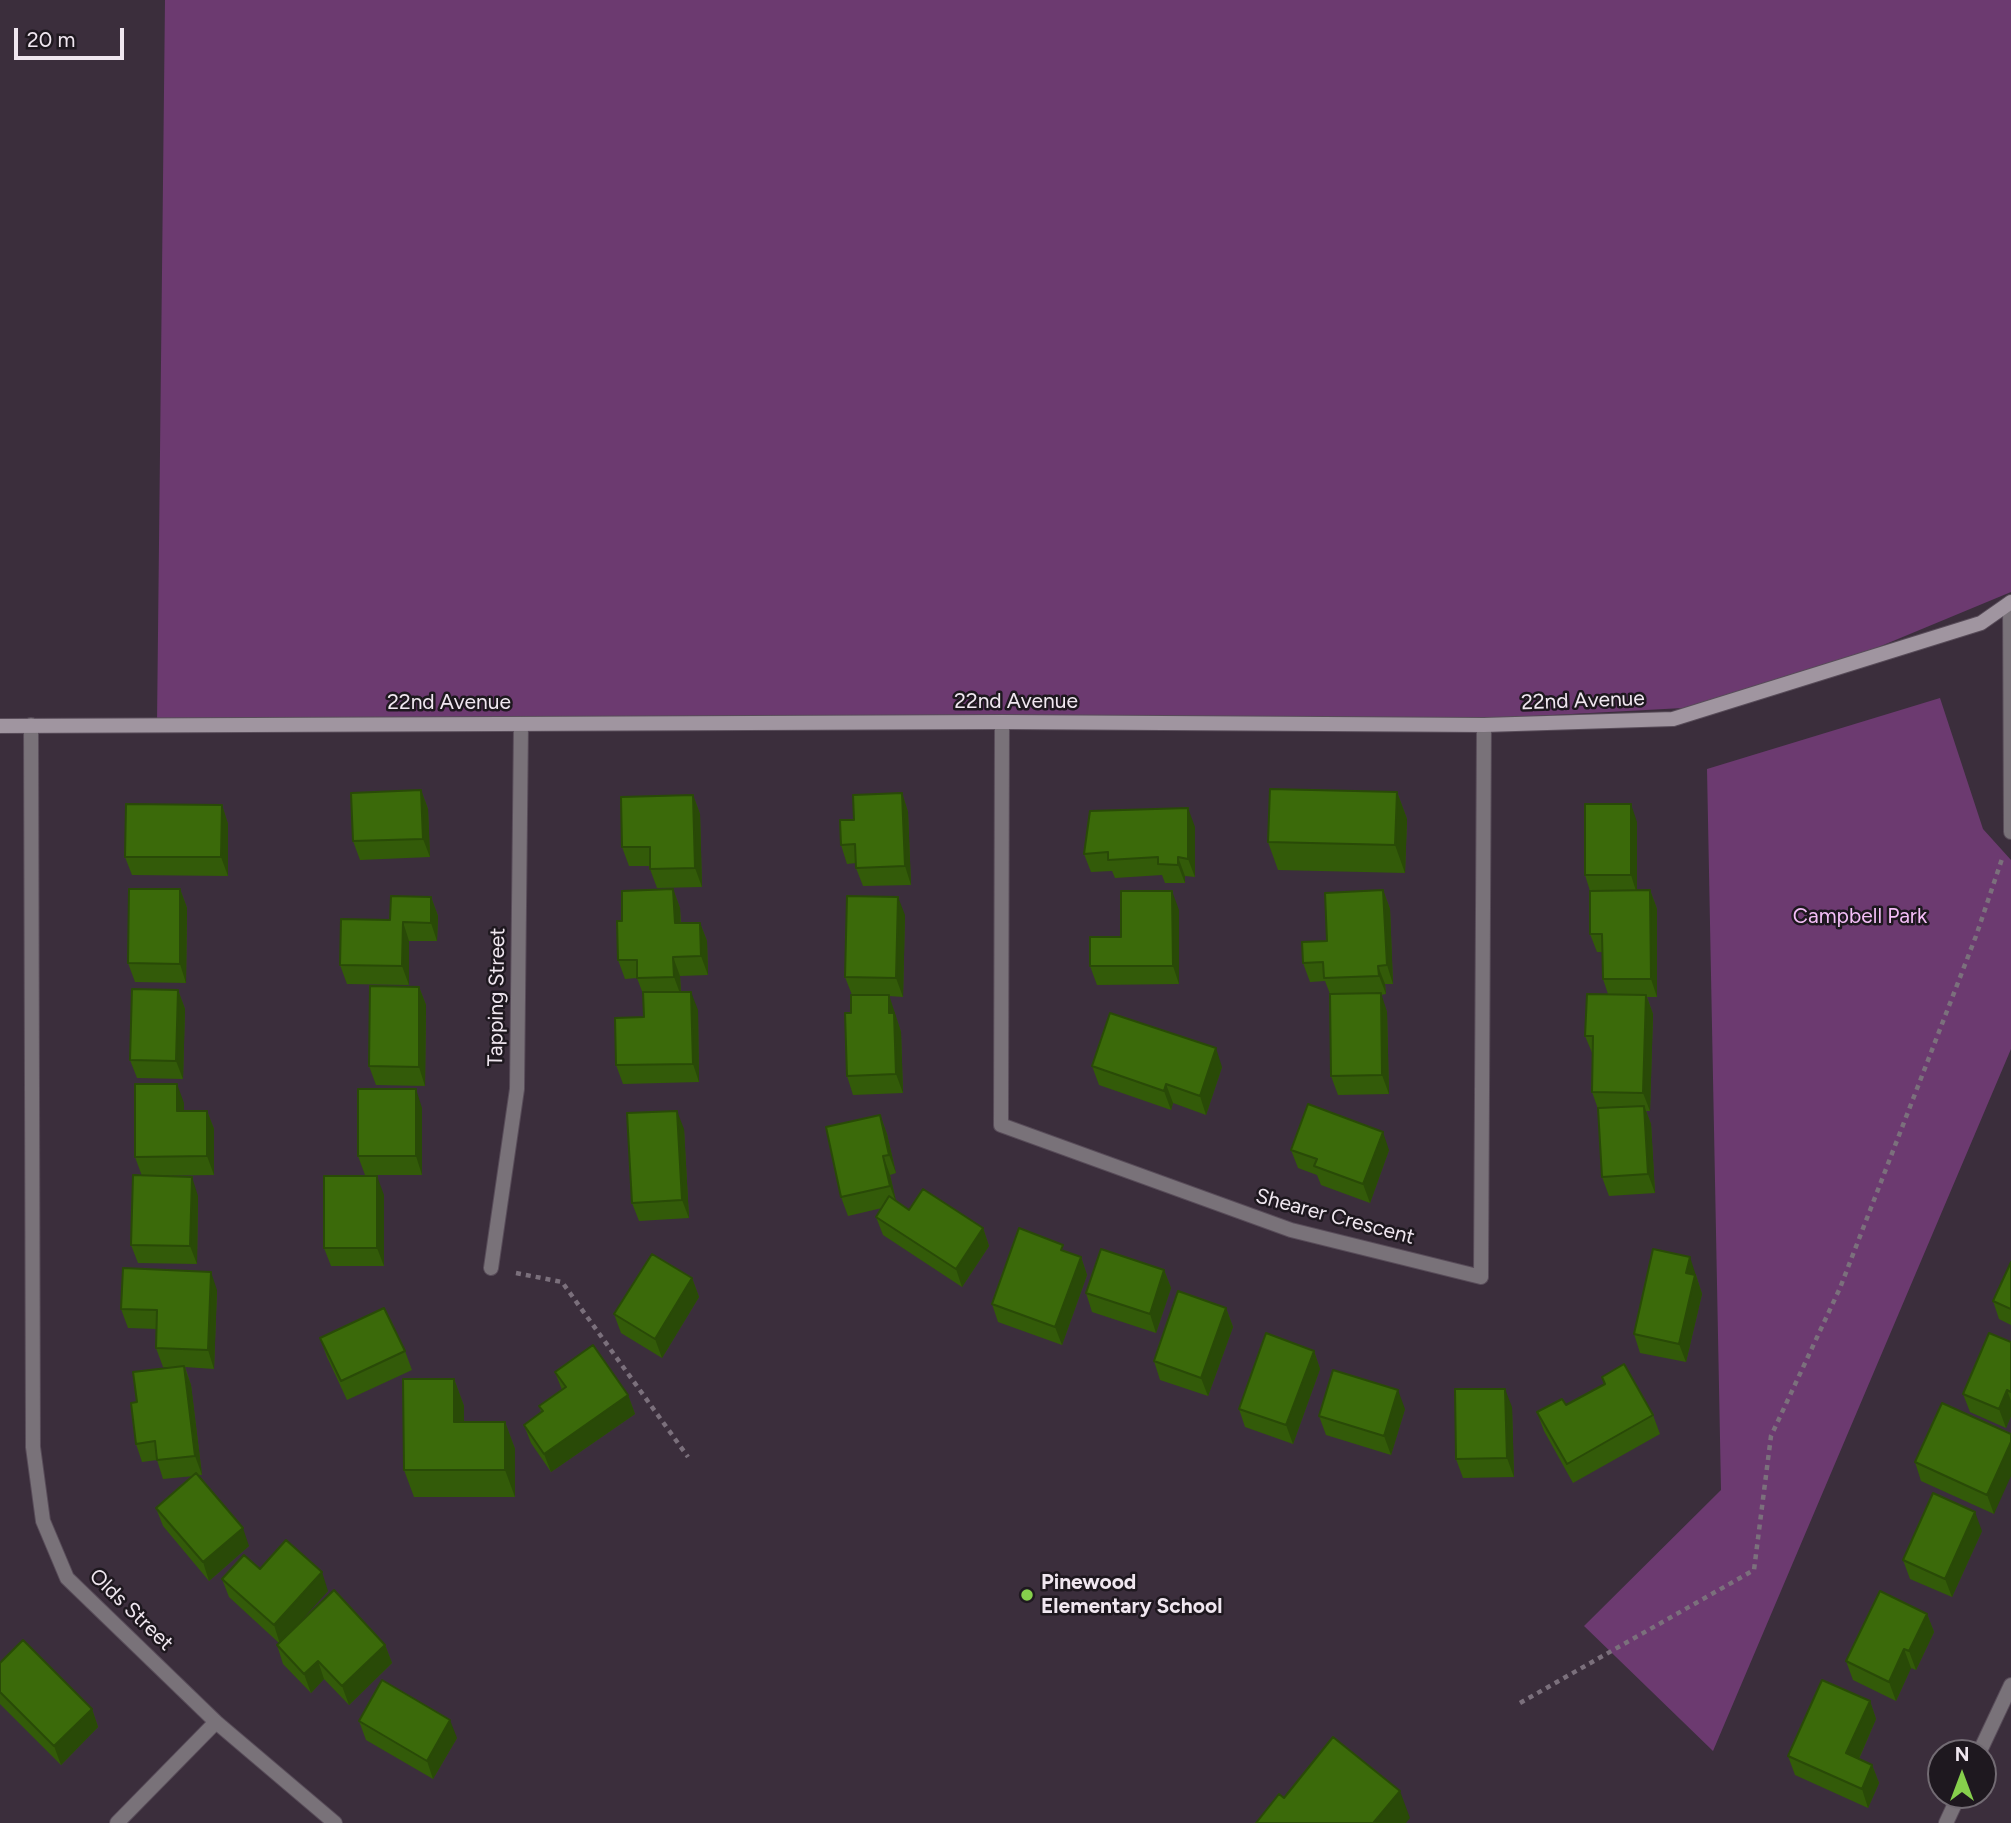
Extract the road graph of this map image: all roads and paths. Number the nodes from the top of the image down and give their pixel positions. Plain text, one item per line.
1 (2010, 602) edge
2 (1002, 722) junction
3 (522, 724) junction
4 (0, 726) edge
5 (31, 726) junction
6 (1484, 726) junction
7 (2011, 832) edge
8 (491, 1268) joint
9 (688, 1457) dead end
10 (2011, 1685) edge
11 (1520, 1703) dead end
12 (2007, 1704) edge
13 (216, 1722) junction
14 (1987, 1739) edge
15 (117, 1823) edge
16 (335, 1823) edge

1 - 6 street, 22nd Avenue
1 - 7 street
2 - 3 street, 22nd Avenue
2 - 6 street, 22nd Avenue
2 - 6 street, Shearer Crescent
3 - 5 street, 22nd Avenue
3 - 8 street, Tapping Street
4 - 5 street, 22nd Avenue
5 - 13 street, Olds Street
7 - 11 path
8 - 9 path
10 - 12 street
12 - 14 street
13 - 15 street
13 - 16 street, Olds Street

